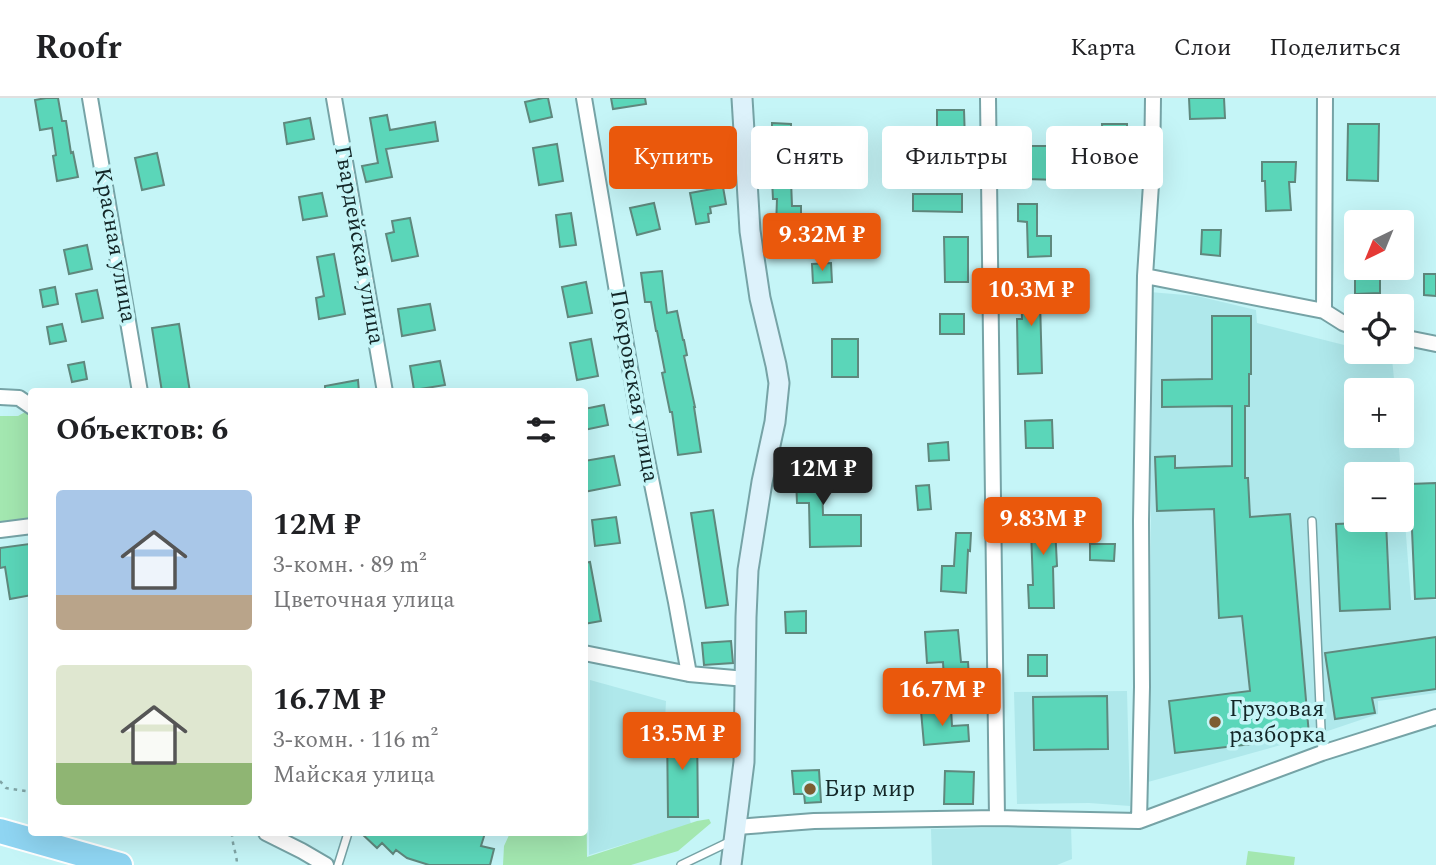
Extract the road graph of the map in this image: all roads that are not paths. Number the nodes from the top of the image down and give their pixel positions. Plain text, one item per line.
1 (90, 98) edge
2 (334, 98) edge
3 (584, 98) edge
4 (742, 98) edge
5 (988, 98) edge
6 (1153, 98) edge
7 (1325, 98) edge
8 (1145, 276) junction
9 (1324, 311) junction
10 (1344, 323) edge
11 (1414, 339) edge
12 (1436, 344) edge
13 (139, 388) edge
14 (384, 388) edge
15 (0, 397) edge
16 (28, 404) edge
17 (1312, 521) dead end
18 (28, 526) edge
19 (0, 530) edge
20 (588, 654) edge
21 (689, 674) junction
22 (746, 679) junction
23 (1436, 717) edge
24 (1322, 753) junction
25 (997, 818) junction
26 (1139, 821) junction
27 (0, 831) edge
28 (736, 833) junction
29 (272, 836) edge
30 (347, 836) edge
31 (120, 865) edge
32 (326, 865) edge
33 (338, 865) edge
34 (681, 865) edge
35 (731, 865) edge

1 - 13 street, Красная улица
2 - 14 street, Гвардейская улица
3 - 21 street, Покровская улица
4 - 22 street
5 - 25 street
6 - 8 street
7 - 9 street
8 - 9 street
8 - 26 street
9 - 10 street
11 - 12 street
15 - 16 street
17 - 24 lane
18 - 19 street
20 - 21 street
21 - 22 street
22 - 28 street
23 - 24 street
24 - 26 street
25 - 26 street
25 - 28 street
27 - 31 highway
28 - 34 lane
28 - 35 street
29 - 32 street
30 - 33 lane

